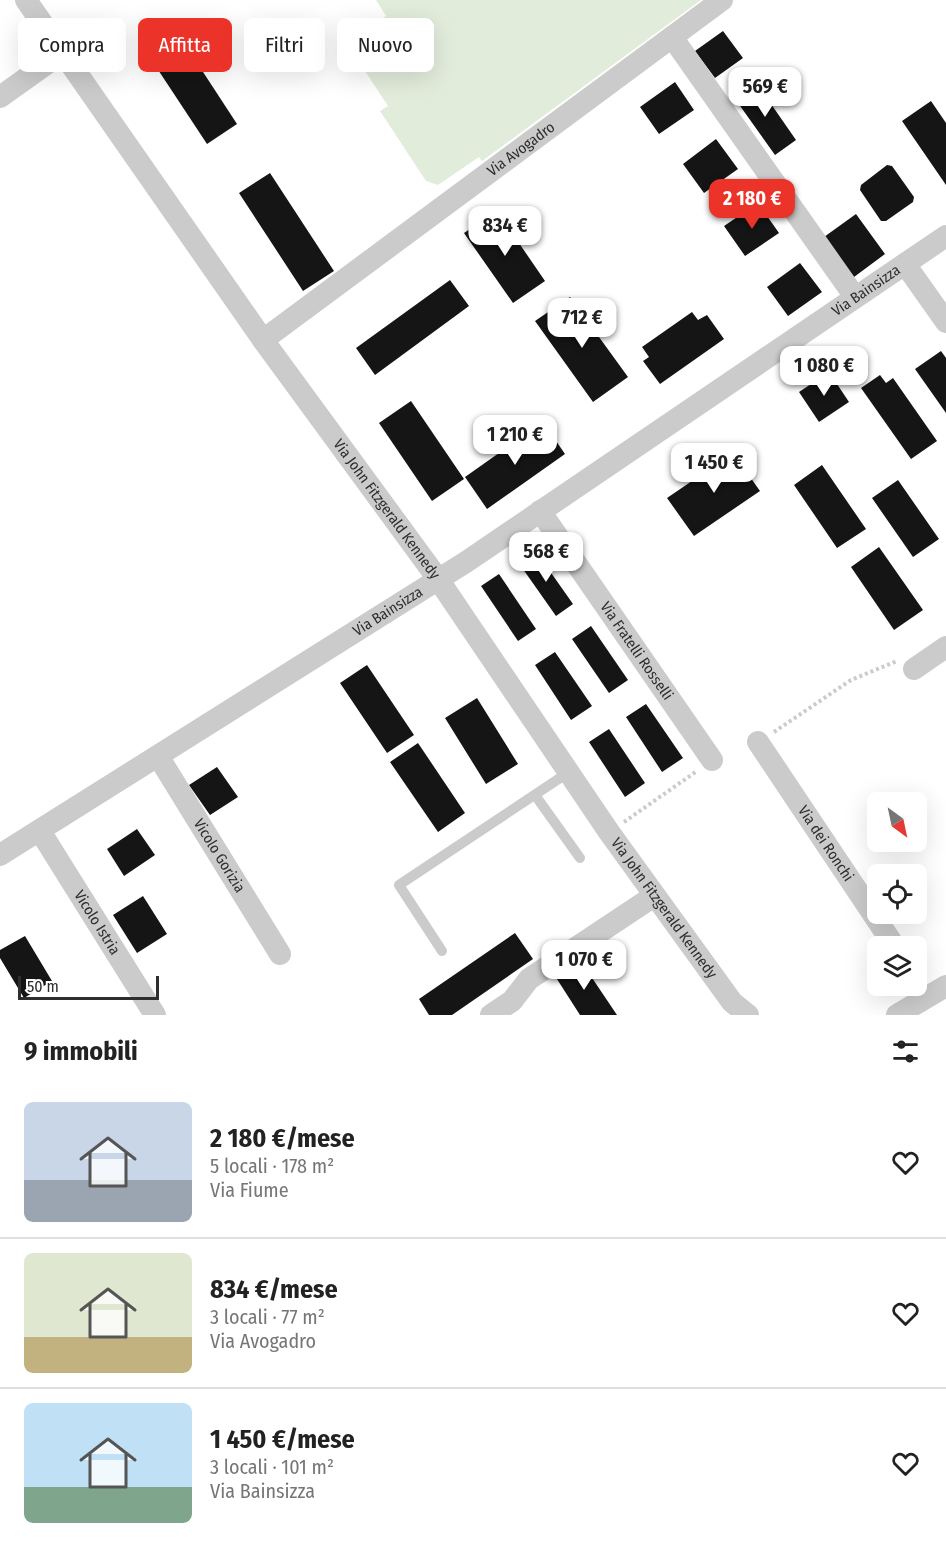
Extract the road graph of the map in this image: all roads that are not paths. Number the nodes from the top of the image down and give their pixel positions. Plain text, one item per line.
1 (26, 0) edge
2 (722, 0) edge
3 (39, 18) edge
4 (672, 37) junction
5 (35, 72) edge
6 (77, 72) edge
7 (0, 97) edge
8 (946, 236) edge
9 (905, 264) junction
10 (855, 297) junction
11 (946, 322) edge
12 (263, 340) junction
13 (540, 511) junction
14 (438, 579) junction
15 (946, 647) edge
16 (908, 664) road end
17 (759, 742) road end
18 (158, 756) junction
19 (712, 760) road end
20 (568, 772) junction
21 (535, 795) junction
22 (40, 831) junction
23 (0, 855) edge
24 (580, 858) dead end
25 (654, 896) junction
26 (888, 936) edge
27 (442, 951) dead end
28 (280, 954) dead end
29 (946, 986) edge
30 (155, 1015) edge
31 (491, 1015) edge
32 (748, 1015) edge
33 (897, 1015) edge

1 - 3 street, Via John Fitzgerald Kennedy
2 - 4 street, Via Avogadro
4 - 10 street
4 - 12 street, Via Avogadro
5 - 7 street
6 - 12 street, Via John Fitzgerald Kennedy
8 - 9 street, Via Bainsizza
9 - 10 street, Via Bainsizza
9 - 11 street
10 - 13 street, Via Bainsizza
12 - 14 street, Via John Fitzgerald Kennedy
13 - 14 street, Via Bainsizza
13 - 19 street, Via Fratelli Rosselli
14 - 18 street, Via Bainsizza
14 - 20 street, Via John Fitzgerald Kennedy
15 - 16 street
17 - 26 street, Via dei Ronchi
18 - 22 street, Via Bainsizza
18 - 28 street, Vicolo Gorizia
20 - 21 lane
20 - 25 street, Via John Fitzgerald Kennedy
21 - 24 lane
21 - 27 lane
22 - 23 street, Via Bainsizza
22 - 30 street, Vicolo Istria
25 - 31 street
25 - 32 street, Via John Fitzgerald Kennedy
29 - 33 street

